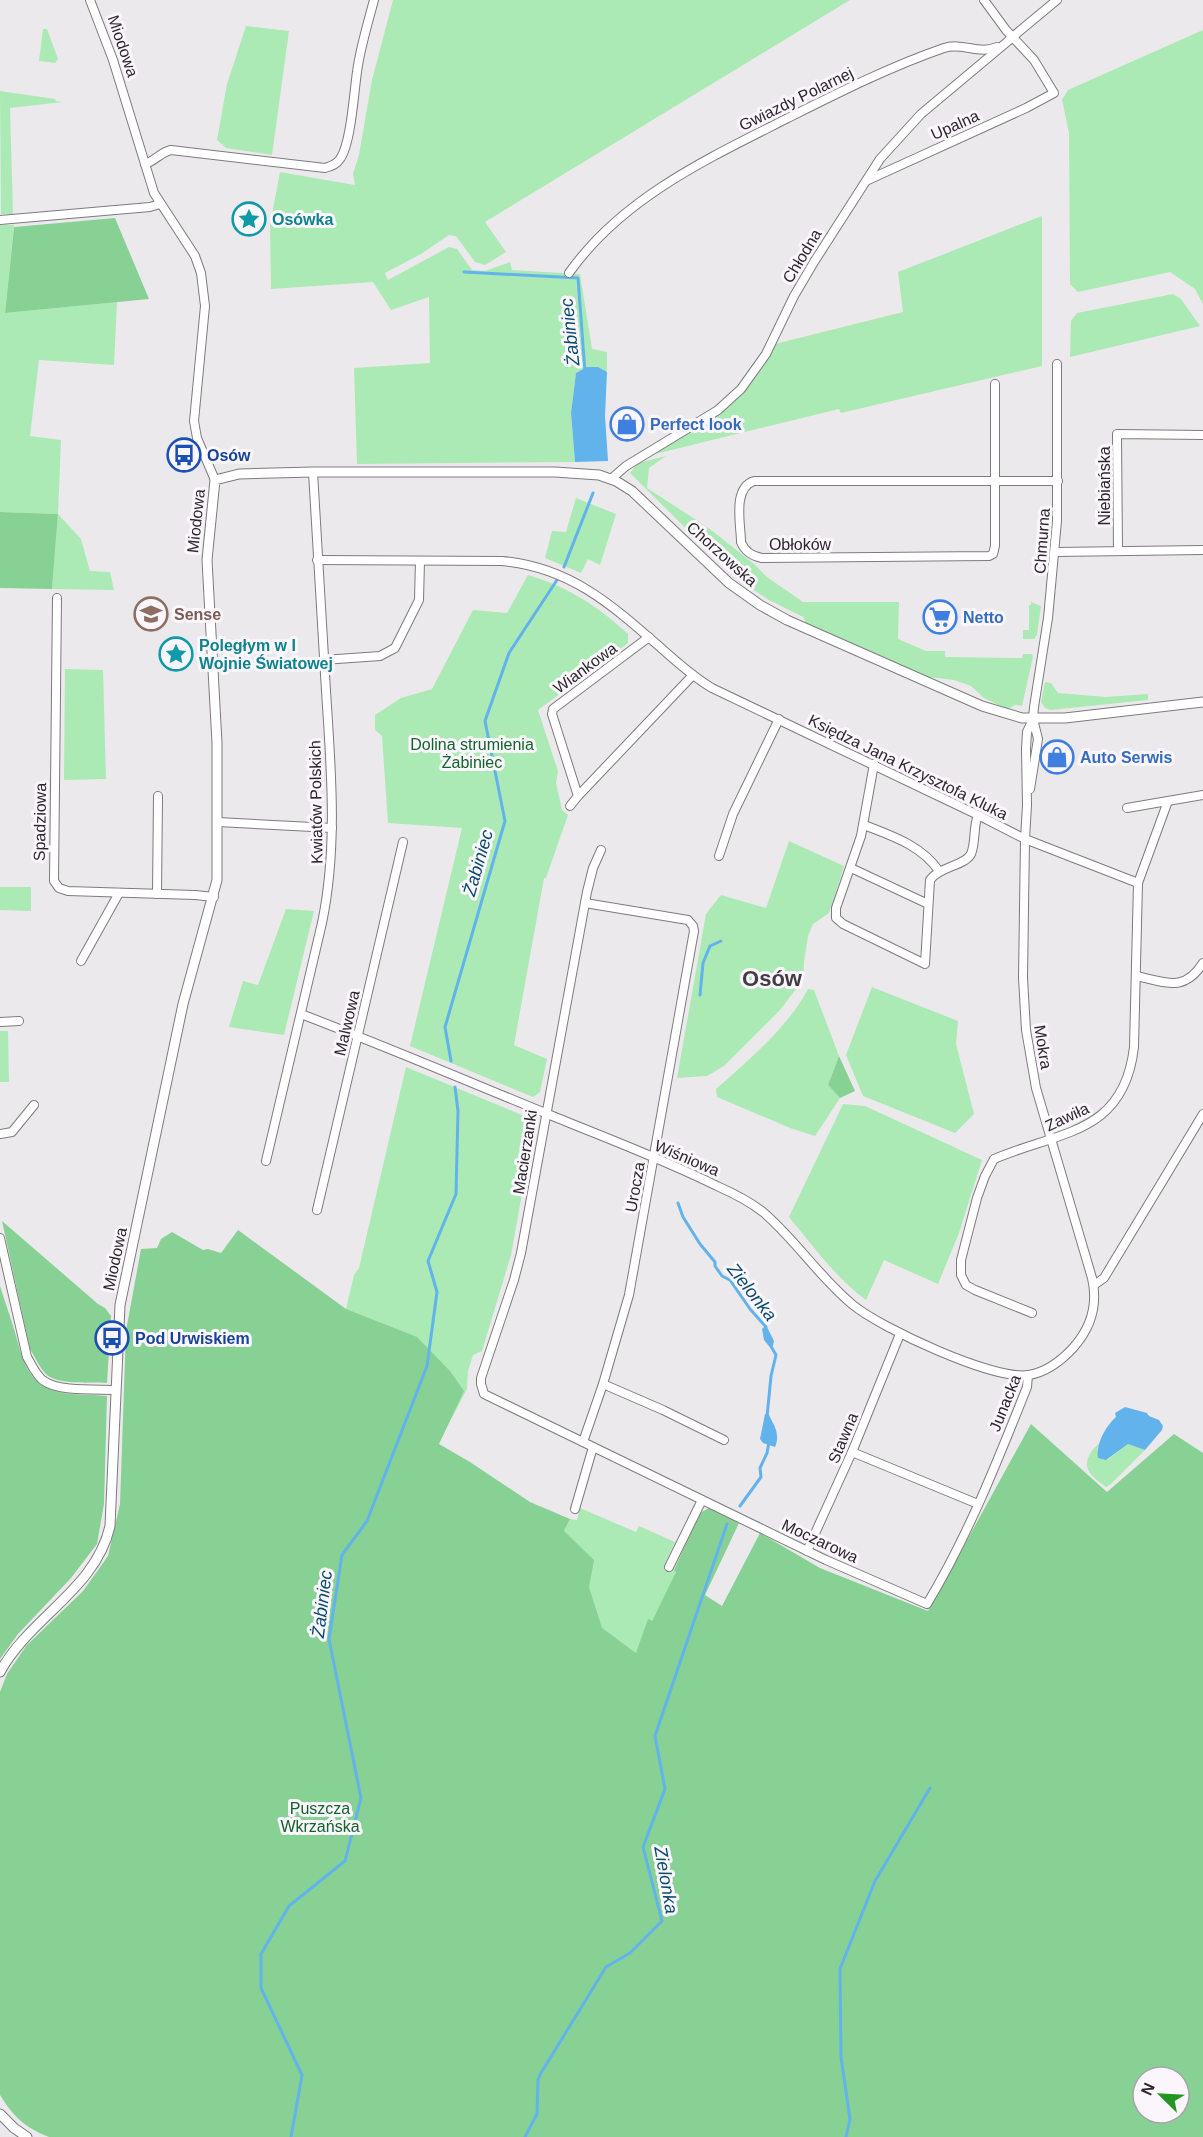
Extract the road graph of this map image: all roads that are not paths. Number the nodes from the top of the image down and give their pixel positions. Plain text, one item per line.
1 (90, 0) edge
2 (374, 0) edge
3 (984, 0) edge
4 (1057, 0) edge
5 (1013, 37) junction
6 (145, 164) junction
7 (866, 181) junction
8 (160, 204) junction
9 (0, 220) edge
10 (569, 273) dead end
11 (1057, 364) dead end
12 (995, 384) dead end
13 (1203, 435) edge
14 (313, 472) junction
15 (612, 479) junction
16 (215, 480) junction
17 (995, 480) junction
18 (1058, 481) junction
19 (1203, 550) edge
20 (1118, 551) junction
21 (1055, 552) junction
22 (317, 560) junction
23 (420, 561) junction
24 (57, 598) dead end
25 (649, 637) junction
26 (323, 660) junction
27 (693, 675) junction
28 (1203, 702) edge
29 (779, 719) junction
30 (1033, 719) junction
31 (874, 765) junction
32 (1203, 795) edge
33 (158, 796) dead end
34 (578, 796) junction
35 (1168, 801) junction
36 (570, 806) dead end
37 (1127, 808) dead end
38 (978, 814) junction
39 (218, 822) junction
40 (864, 825) junction
41 (332, 828) junction
42 (1025, 839) junction
43 (403, 842) dead end
44 (601, 850) dead end
45 (719, 856) dead end
46 (851, 868) junction
47 (939, 871) junction
48 (1137, 883) junction
49 (119, 893) junction
50 (157, 894) junction
51 (214, 897) junction
52 (585, 903) junction
53 (928, 904) junction
54 (81, 961) dead end
55 (1203, 963) edge
56 (1136, 976) junction
57 (301, 1014) junction
58 (20, 1021) dead end
59 (0, 1022) edge
60 (358, 1036) junction
61 (33, 1105) dead end
62 (545, 1113) junction
63 (1203, 1114) edge
64 (0, 1134) edge
65 (1052, 1139) junction
66 (654, 1158) junction
67 (266, 1161) dead end
68 (316, 1210) dead end
69 (0, 1239) edge
70 (1094, 1285) junction
71 (1032, 1313) dead end
72 (900, 1334) junction
73 (1028, 1375) junction
74 (603, 1384) junction
75 (116, 1390) junction
76 (489, 1398) joint
77 (724, 1440) dead end
78 (583, 1442) junction
79 (593, 1447) junction
80 (852, 1452) junction
81 (702, 1500) junction
82 (978, 1504) junction
83 (575, 1509) dead end
84 (807, 1551) junction
85 (669, 1567) dead end
86 (927, 1604) joint
87 (0, 1672) edge
88 (0, 2114) edge
89 (27, 2137) edge

1 - 6 street, Miodowa
2 - 6 street
3 - 5 street
4 - 5 street, Gwiazdy Polarnej
5 - 7 street, Chłodna
5 - 7 street, Upalna
5 - 10 street, Gwiazdy Polarnej
6 - 8 street, Miodowa
7 - 15 street, Chłodna
8 - 9 street
8 - 16 street, Miodowa
11 - 18 street, Chmurna
12 - 17 street, Obłoków
13 - 20 street, Niebiańska
14 - 15 street, Chorzowska
14 - 16 street, Chorzowska
14 - 22 street, Kwiatów Polskich
15 - 30 street, Chorzowska
16 - 39 street, Miodowa
17 - 17 street, Obłoków
17 - 18 street, Obłoków
18 - 21 street, Chmurna
19 - 20 street
20 - 21 street
21 - 30 street, Chmurna
22 - 23 street, Księdza Jana Krzysztofa Kluka
22 - 26 street, Kwiatów Polskich
23 - 25 street, Księdza Jana Krzysztofa Kluka
23 - 26 street
24 - 49 street, Spadziowa
25 - 27 street, Księdza Jana Krzysztofa Kluka
25 - 34 street, Wiankowa
26 - 41 street, Kwiatów Polskich
27 - 29 street, Księdza Jana Krzysztofa Kluka
27 - 34 street
28 - 30 street, Chorzowska
29 - 31 street, Księdza Jana Krzysztofa Kluka
29 - 45 street
30 - 42 street, Mokra
31 - 38 street, Księdza Jana Krzysztofa Kluka
31 - 40 street
32 - 35 street
33 - 50 street
34 - 36 street
35 - 37 street
35 - 48 street, Zawiła
38 - 42 street, Księdza Jana Krzysztofa Kluka
38 - 47 street
39 - 41 street
39 - 51 street, Miodowa
40 - 46 street
40 - 47 street
41 - 57 street, Kwiatów Polskich
42 - 48 street, Księdza Jana Krzysztofa Kluka
42 - 65 street, Mokra
43 - 60 street, Malwowa
44 - 52 street, Macierzanki
46 - 53 street
46 - 53 street
47 - 53 street
48 - 56 street, Zawiła
49 - 50 street, Spadziowa
49 - 54 street
50 - 51 street, Spadziowa
51 - 75 street, Miodowa
52 - 62 street, Macierzanki
52 - 66 street, Urocza
55 - 56 street
56 - 65 street, Zawiła
57 - 60 street, Wiśniowa
57 - 67 street, Kwiatów Polskich
58 - 59 street
60 - 62 street, Wiśniowa
60 - 68 street, Malwowa
61 - 64 street
62 - 66 street, Wiśniowa
62 - 76 street, Macierzanki
63 - 70 street
65 - 70 street, Mokra
65 - 71 street, Zawiła
66 - 72 street, Wiśniowa
66 - 74 street, Urocza
69 - 75 street
70 - 73 street, Junacka
72 - 73 street, Wiśniowa
72 - 80 street, Stawna
73 - 82 street, Junacka
74 - 77 street
74 - 78 street, Urocza
75 - 87 street, Miodowa
76 - 78 street, Moczarowa
78 - 79 street, Moczarowa
79 - 81 street, Moczarowa
79 - 83 street
80 - 82 street
80 - 84 street, Stawna
81 - 84 street, Moczarowa
81 - 85 street
82 - 86 street, Junacka
84 - 86 street, Moczarowa
88 - 89 street

